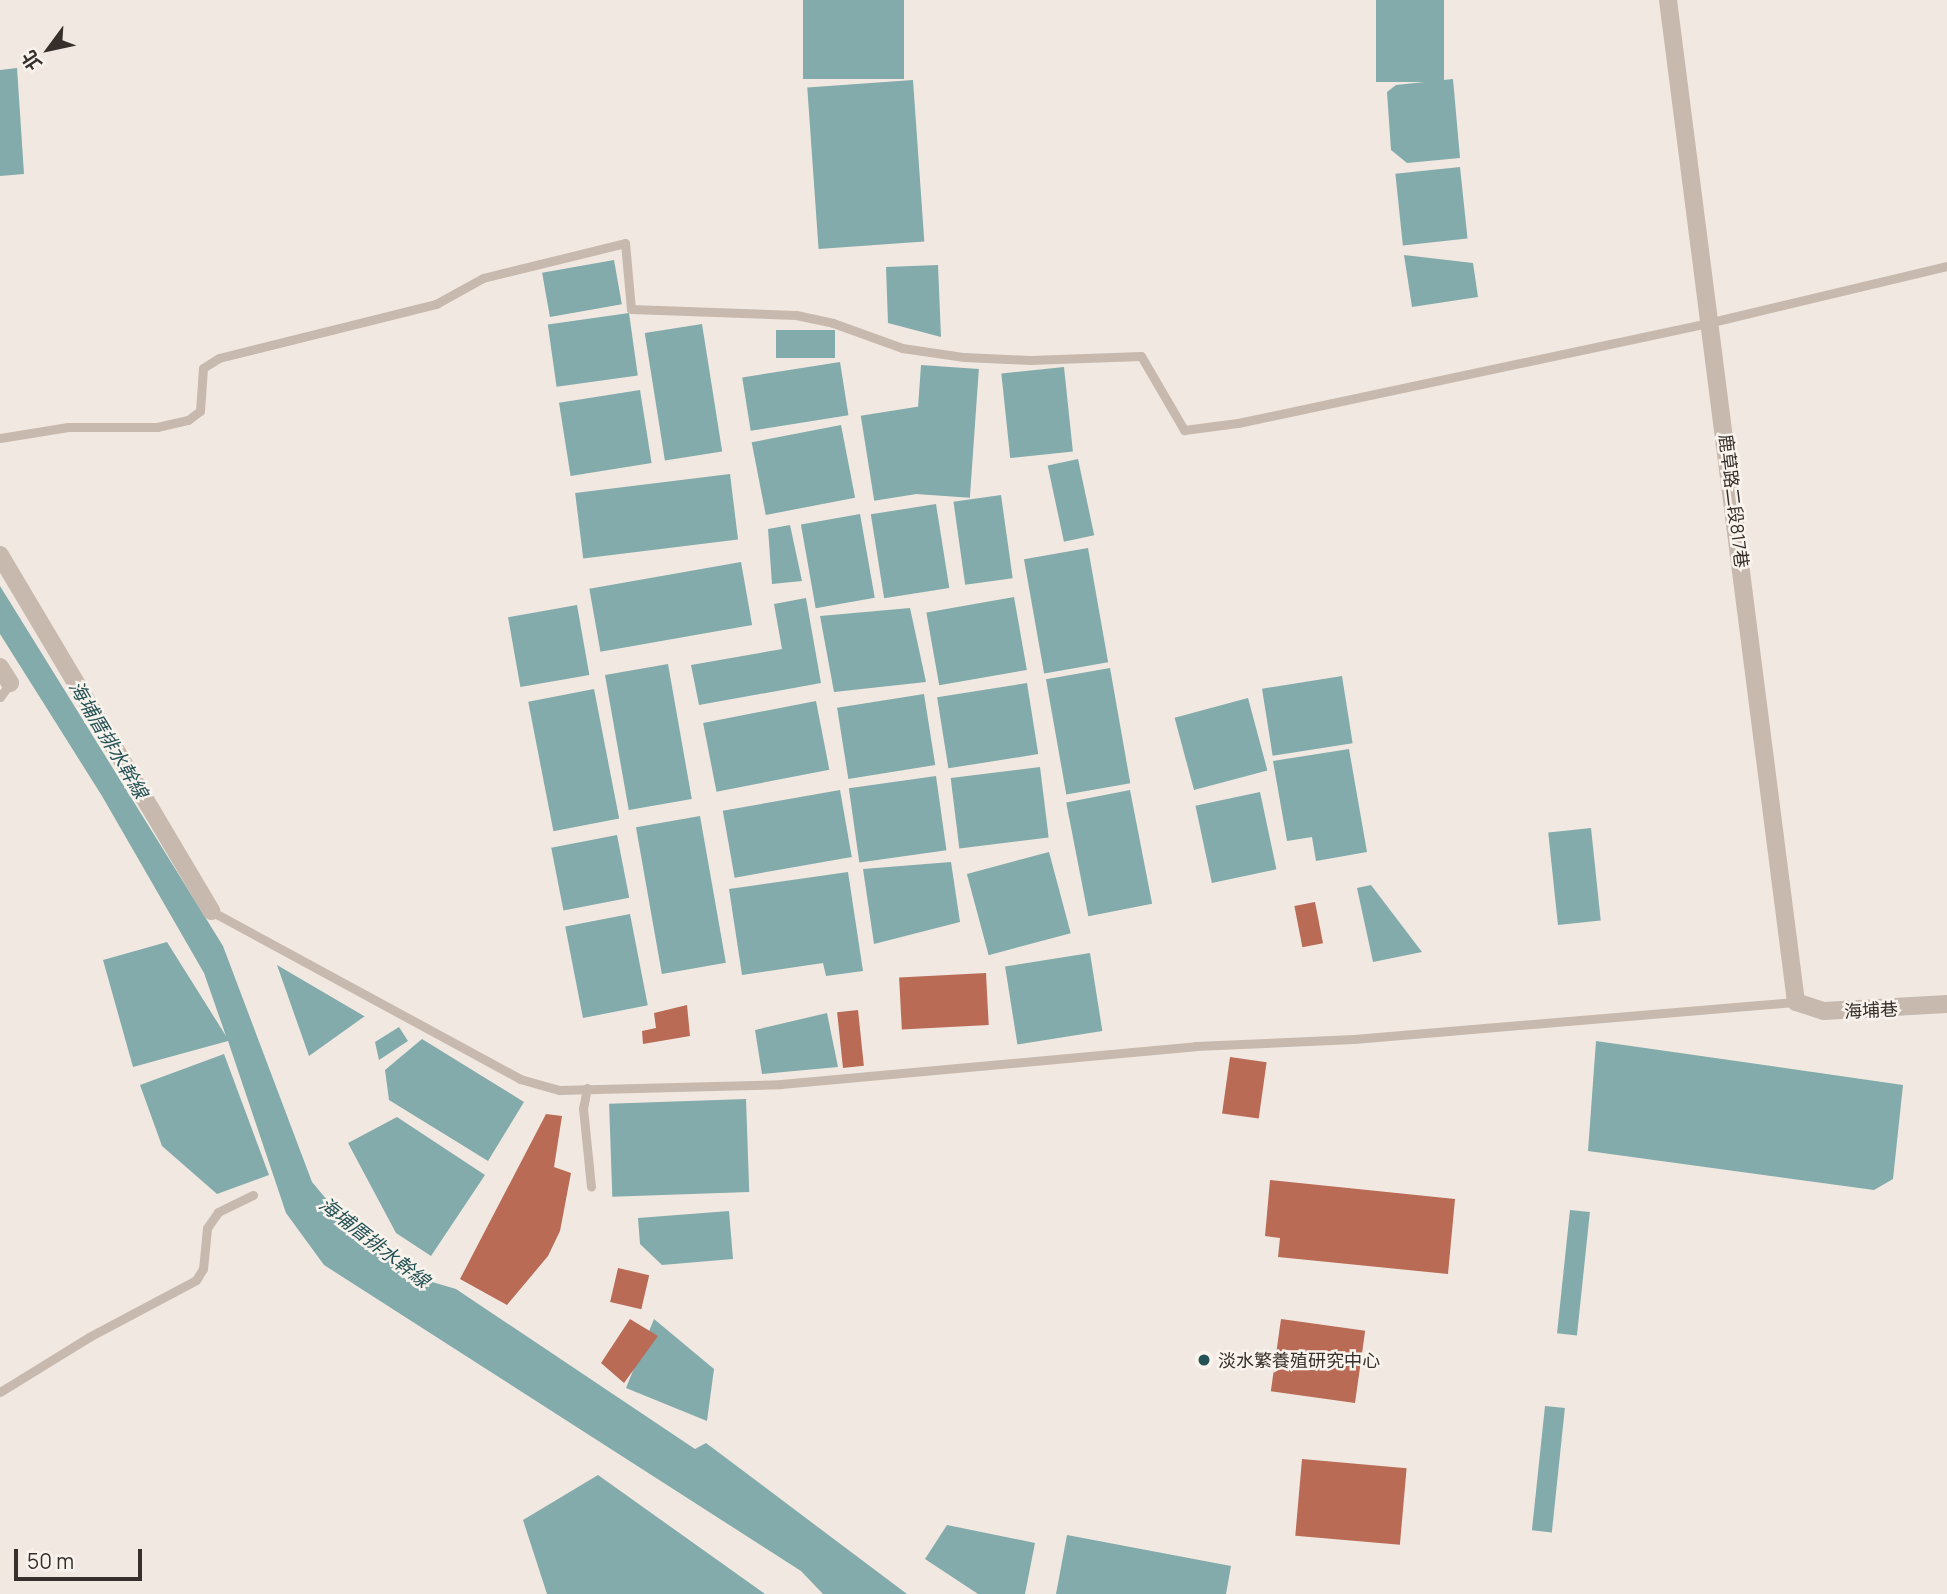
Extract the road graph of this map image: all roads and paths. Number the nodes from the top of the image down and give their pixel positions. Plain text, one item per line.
1 (1668, 0) edge
2 (1947, 265) edge
3 (1712, 322) junction
4 (0, 438) edge
5 (0, 555) edge
6 (0, 667) edge
7 (5, 690) edge
8 (211, 911) joint
9 (1796, 1002) junction
10 (1947, 1004) edge
11 (587, 1088) junction
12 (591, 1187) dead end
13 (253, 1195) dead end
14 (0, 1392) edge

1 - 3 street, 鹿草路二段817巷
2 - 3 lane
3 - 4 lane
3 - 9 street, 鹿草路二段817巷
5 - 8 street
6 - 7 street
8 - 11 lane
9 - 10 street, 海埔巷
9 - 11 lane
11 - 12 lane
13 - 14 lane

